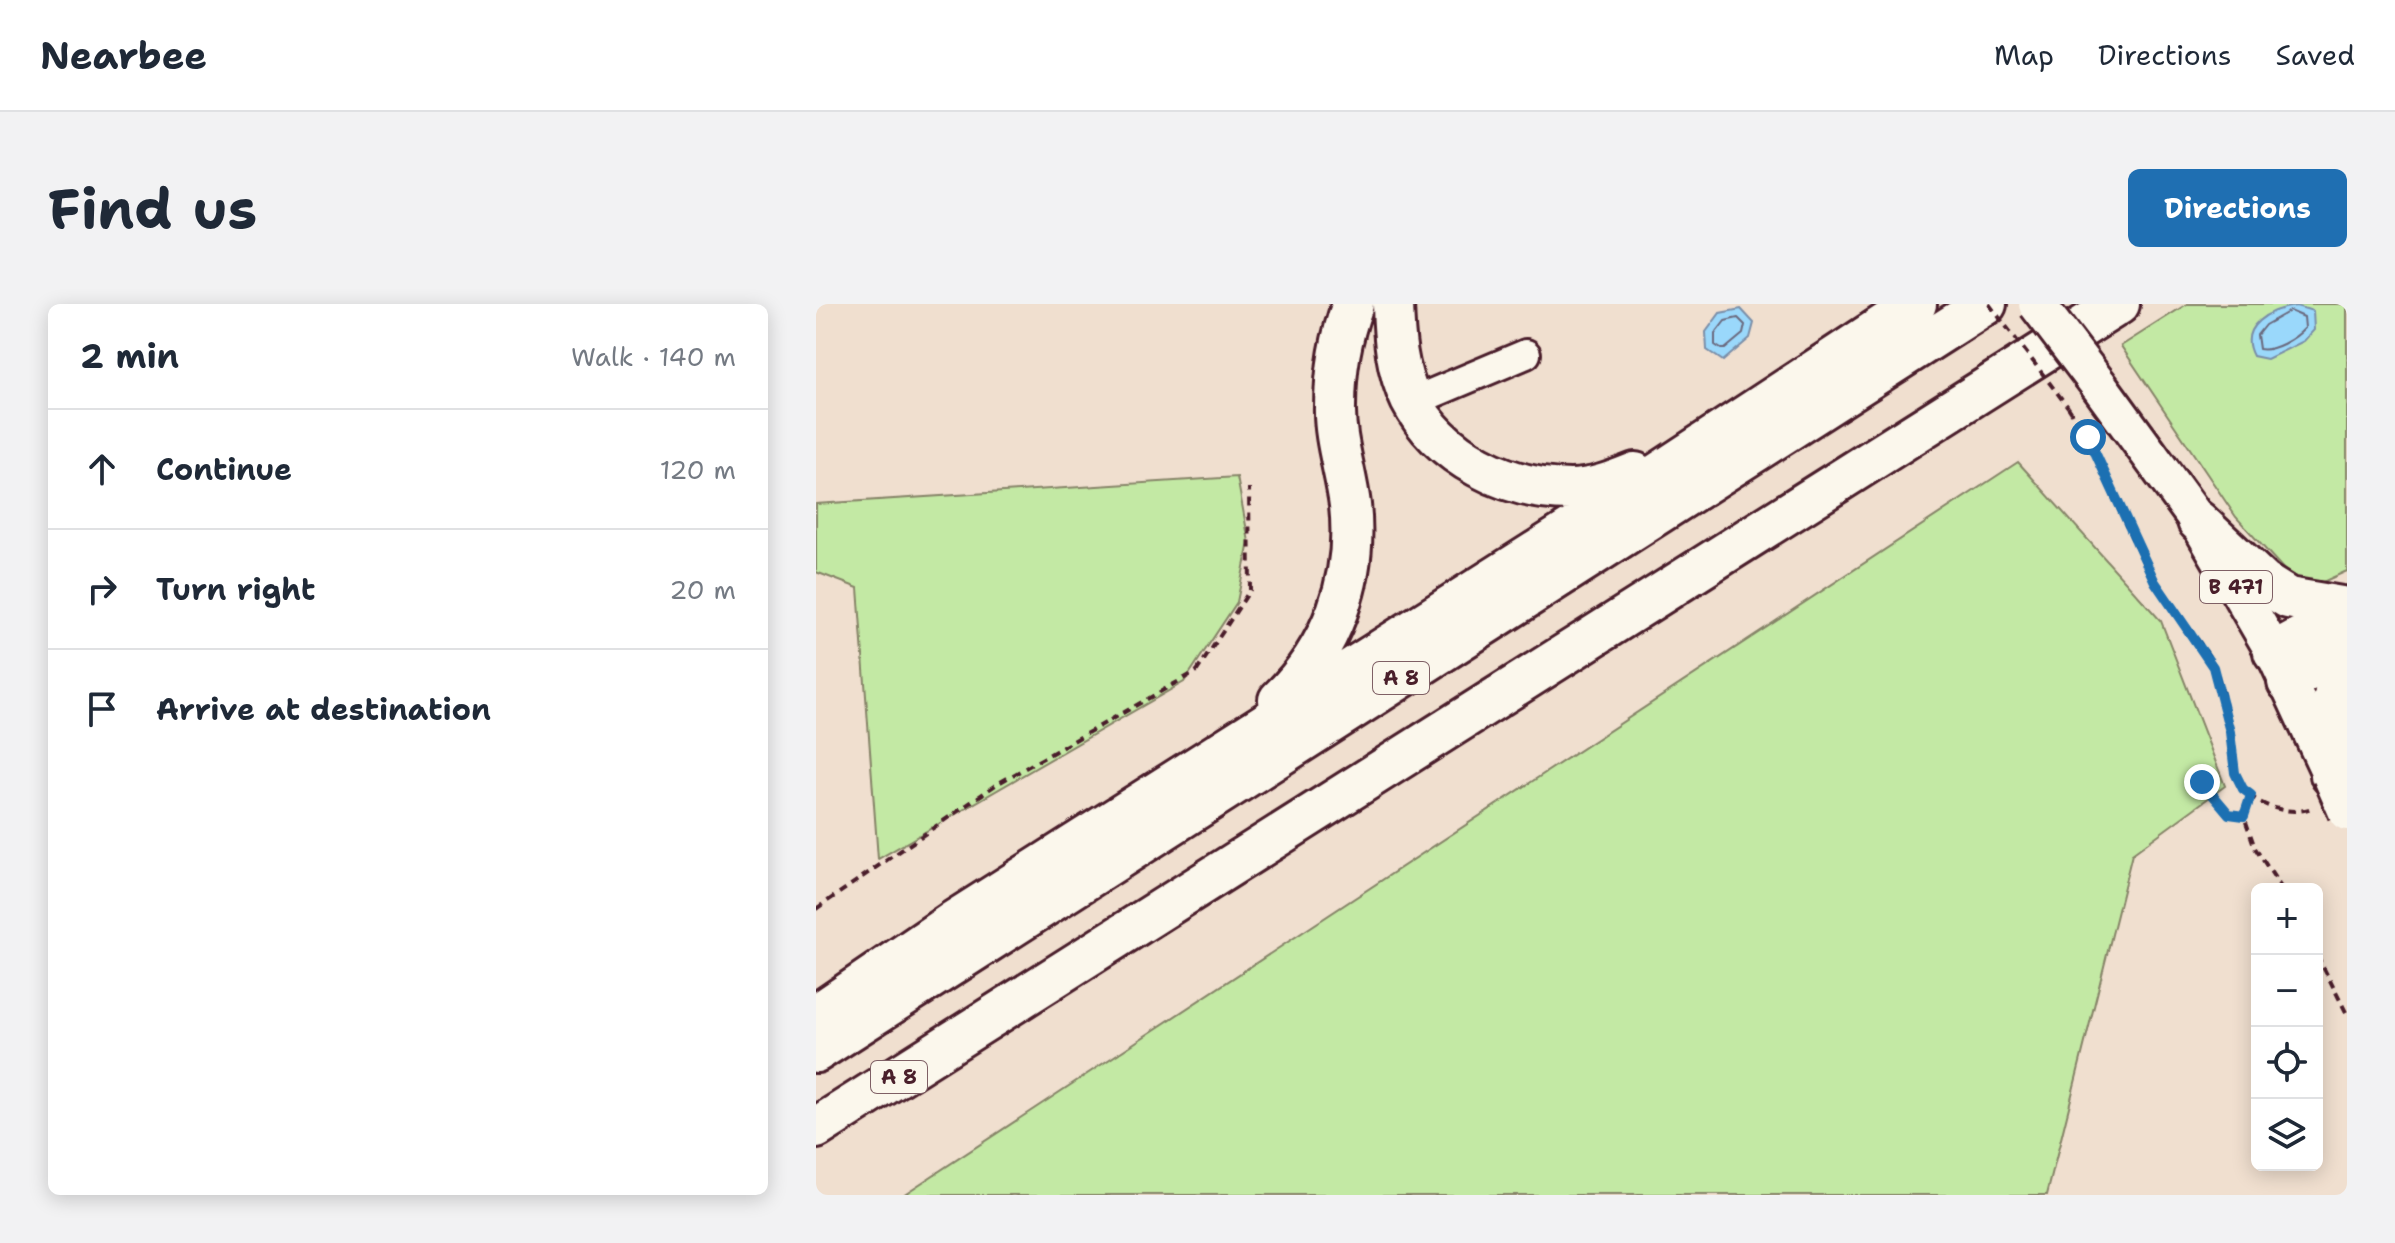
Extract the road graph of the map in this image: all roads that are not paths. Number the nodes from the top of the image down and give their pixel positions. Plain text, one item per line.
1 (1353, 304) edge
2 (1393, 304) edge
3 (1916, 304) edge
4 (1987, 304) edge
5 (2037, 304) edge
6 (2119, 304) edge
7 (1526, 354) dead end
8 (1412, 402) junction
9 (1694, 448) junction
10 (2198, 521) junction
11 (2347, 610) edge
12 (2347, 647) edge
13 (2347, 662) edge
14 (2281, 667) junction
15 (1234, 741) junction
16 (2332, 797) edge
17 (816, 1015) edge
18 (816, 1052) edge
19 (816, 1128) edge

1 - 15 highway
2 - 8 highway
3 - 9 highway
4 - 18 highway, A 8
5 - 10 main road, B 471, bridge
6 - 19 highway, A 8
7 - 8 lane
8 - 9 highway
9 - 15 highway
10 - 11 highway
10 - 14 main road, B 471
11 - 14 highway
12 - 14 highway
13 - 16 highway
14 - 16 main road, B 471
15 - 17 highway

